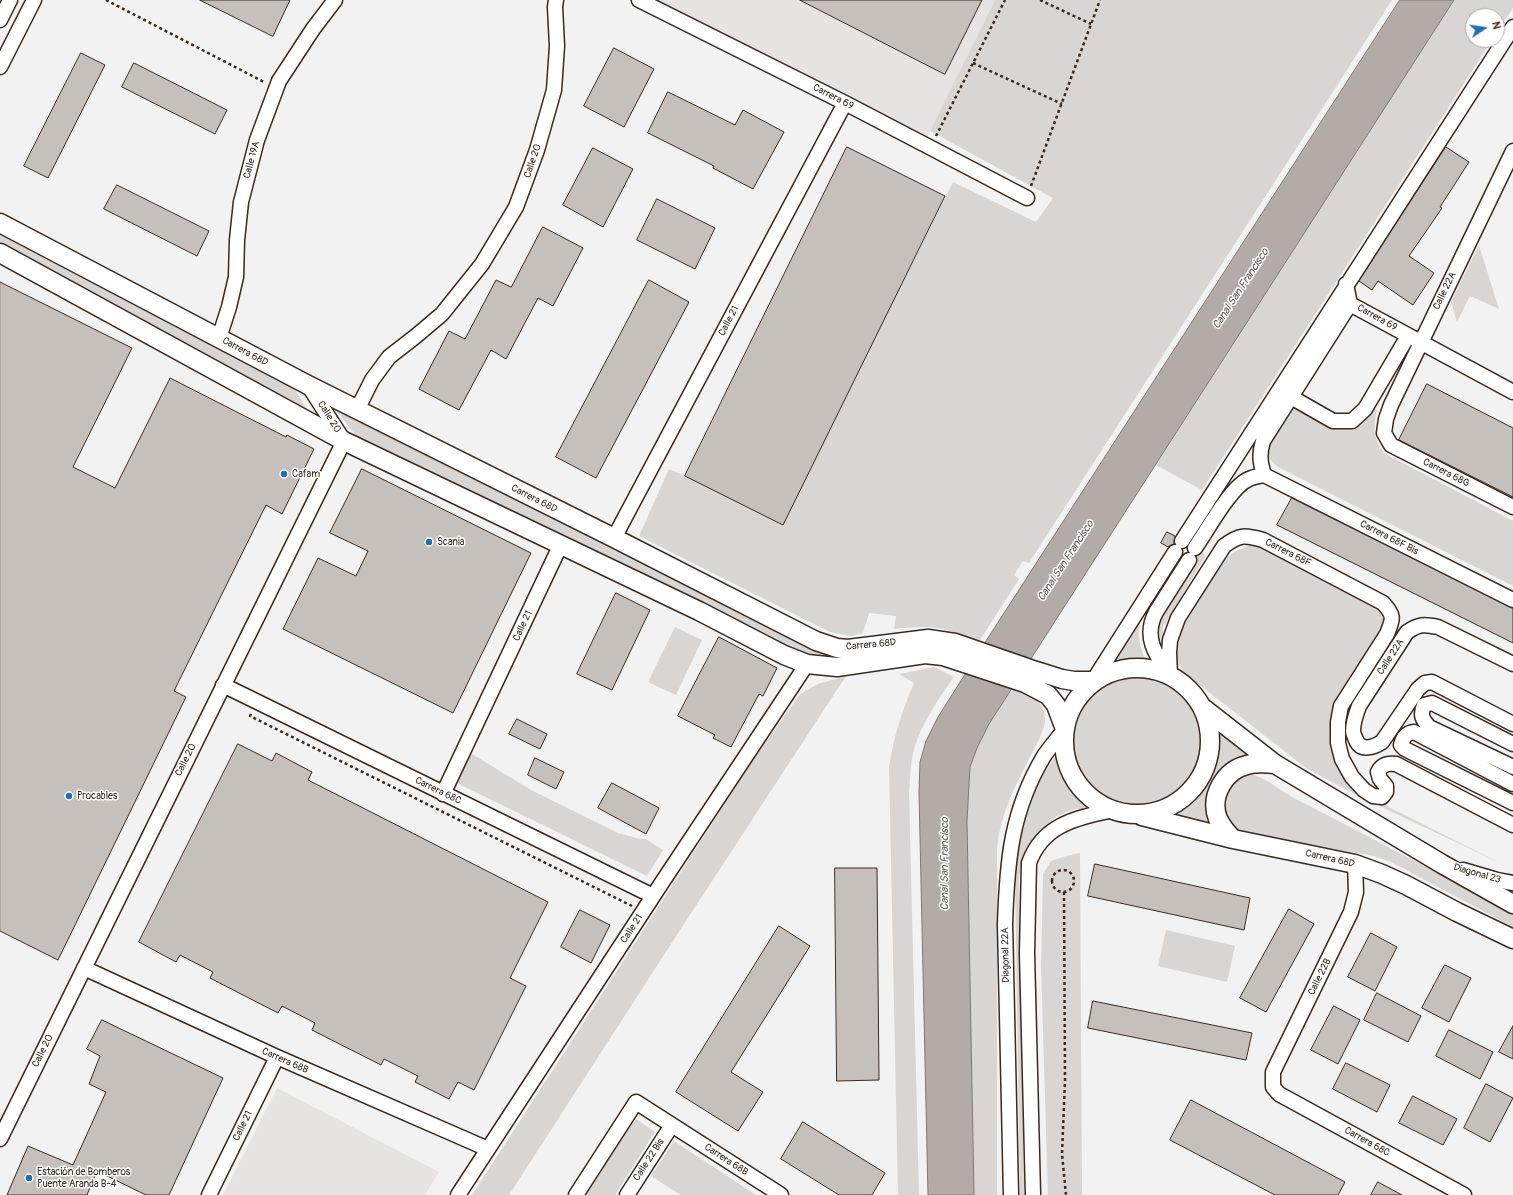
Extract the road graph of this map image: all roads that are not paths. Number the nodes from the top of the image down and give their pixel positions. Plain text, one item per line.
1 (10, 0) edge
2 (34, 0) edge
3 (335, 0) edge
4 (556, 0) edge
5 (639, 0) edge
6 (0, 20) edge
7 (1513, 27) edge
8 (0, 67) edge
9 (845, 103) junction
10 (1513, 151) edge
11 (1027, 198) road end
12 (0, 223) edge
13 (0, 253) edge
14 (1346, 284) junction
15 (1350, 304) junction
16 (219, 338) junction
17 (1414, 339) junction
18 (308, 385) junction
19 (1513, 392) edge
20 (1291, 397) junction
21 (357, 410) junction
22 (1384, 433) joint
23 (344, 441) junction
24 (1264, 475) junction
25 (1513, 508) edge
26 (614, 538) junction
27 (561, 544) junction
28 (1513, 600) edge
29 (1391, 611) joint
30 (965, 654) junction
31 (807, 664) junction
32 (1513, 664) edge
33 (1170, 675) junction
34 (1028, 676) junction
35 (1093, 682) junction
36 (223, 685) junction
37 (1202, 707) junction
38 (1513, 724) edge
39 (1065, 729) junction
40 (1513, 744) edge
41 (1275, 764) junction
42 (1513, 767) edge
43 (1513, 784) edge
44 (443, 794) junction
45 (1513, 804) edge
46 (1113, 810) junction
47 (1135, 814) junction
48 (1513, 825) edge
49 (1233, 838) junction
50 (1355, 864) junction
51 (1442, 864) junction
52 (1513, 883) edge
53 (653, 896) junction
54 (1513, 904) edge
55 (1513, 939) edge
56 (84, 968) junction
57 (277, 1057) junction
58 (1273, 1087) joint
59 (672, 1125) junction
60 (0, 1139) edge
61 (488, 1149) junction
62 (209, 1195) edge
63 (458, 1195) edge
64 (576, 1195) edge
65 (627, 1195) edge
66 (781, 1195) edge
67 (1011, 1195) edge
68 (1033, 1195) edge
69 (1464, 1195) edge

1 - 6 street
2 - 8 street
3 - 16 street, Calle 19A
4 - 21 street, Calle 20
5 - 9 street, Carrera 69
7 - 14 street
9 - 11 street, Carrera 69
9 - 26 street, Calle 21
10 - 17 street, Calle 22A
12 - 16 main road, Carrera 68D
13 - 23 main road, Carrera 68D
14 - 15 street, Carrera 69
14 - 35 street
15 - 17 street, Carrera 69
15 - 20 street
16 - 18 main road, Carrera 68D
17 - 19 street, Carrera 69
17 - 20 street
17 - 22 street, Calle 22A
18 - 21 main road, Carrera 68D
18 - 23 street, Calle 20
20 - 24 street
21 - 26 main road, Carrera 68D
22 - 25 street, Carrera 68G
23 - 27 main road, Carrera 68D
23 - 36 street, Calle 20
24 - 28 street, Carrera 68F Bis
24 - 33 street
26 - 30 main road, Carrera 68D
27 - 31 main road, Carrera 68D
27 - 44 street, Calle 21
29 - 33 street, Carrera 68F
29 - 48 street, Calle 22A
30 - 31 main road, Carrera 68D
30 - 34 main road, Carrera 68D
31 - 53 street, Calle 21
32 - 38 street, Calle 22A
33 - 35 main road
33 - 37 main road
34 - 35 main road, Carrera 68D
34 - 39 main road, Carrera 68D
35 - 39 main road
36 - 44 street, Carrera 68C
36 - 56 street, Calle 20
37 - 41 main road
37 - 47 main road
39 - 46 main road
39 - 67 street, Diagonal 22A
40 - 42 street
41 - 49 main road
41 - 51 main road
43 - 45 street
44 - 53 street, Carrera 68C
46 - 47 main road
46 - 68 street, Diagonal 22A
47 - 49 main road, Carrera 68D
49 - 50 main road, Carrera 68D
50 - 55 main road, Carrera 68D
50 - 58 street, Calle 22B
51 - 52 street, Diagonal 23
51 - 54 main road
53 - 61 street, Calle 21
56 - 57 street, Carrera 68B
56 - 60 street, Calle 20
57 - 61 street, Carrera 68B
57 - 62 street, Calle 21
58 - 69 street, Carrera 68C
59 - 64 street, Carrera 68B
59 - 65 street, Calle 22 Bis
59 - 66 street, Carrera 68B
61 - 63 street, Calle 21

